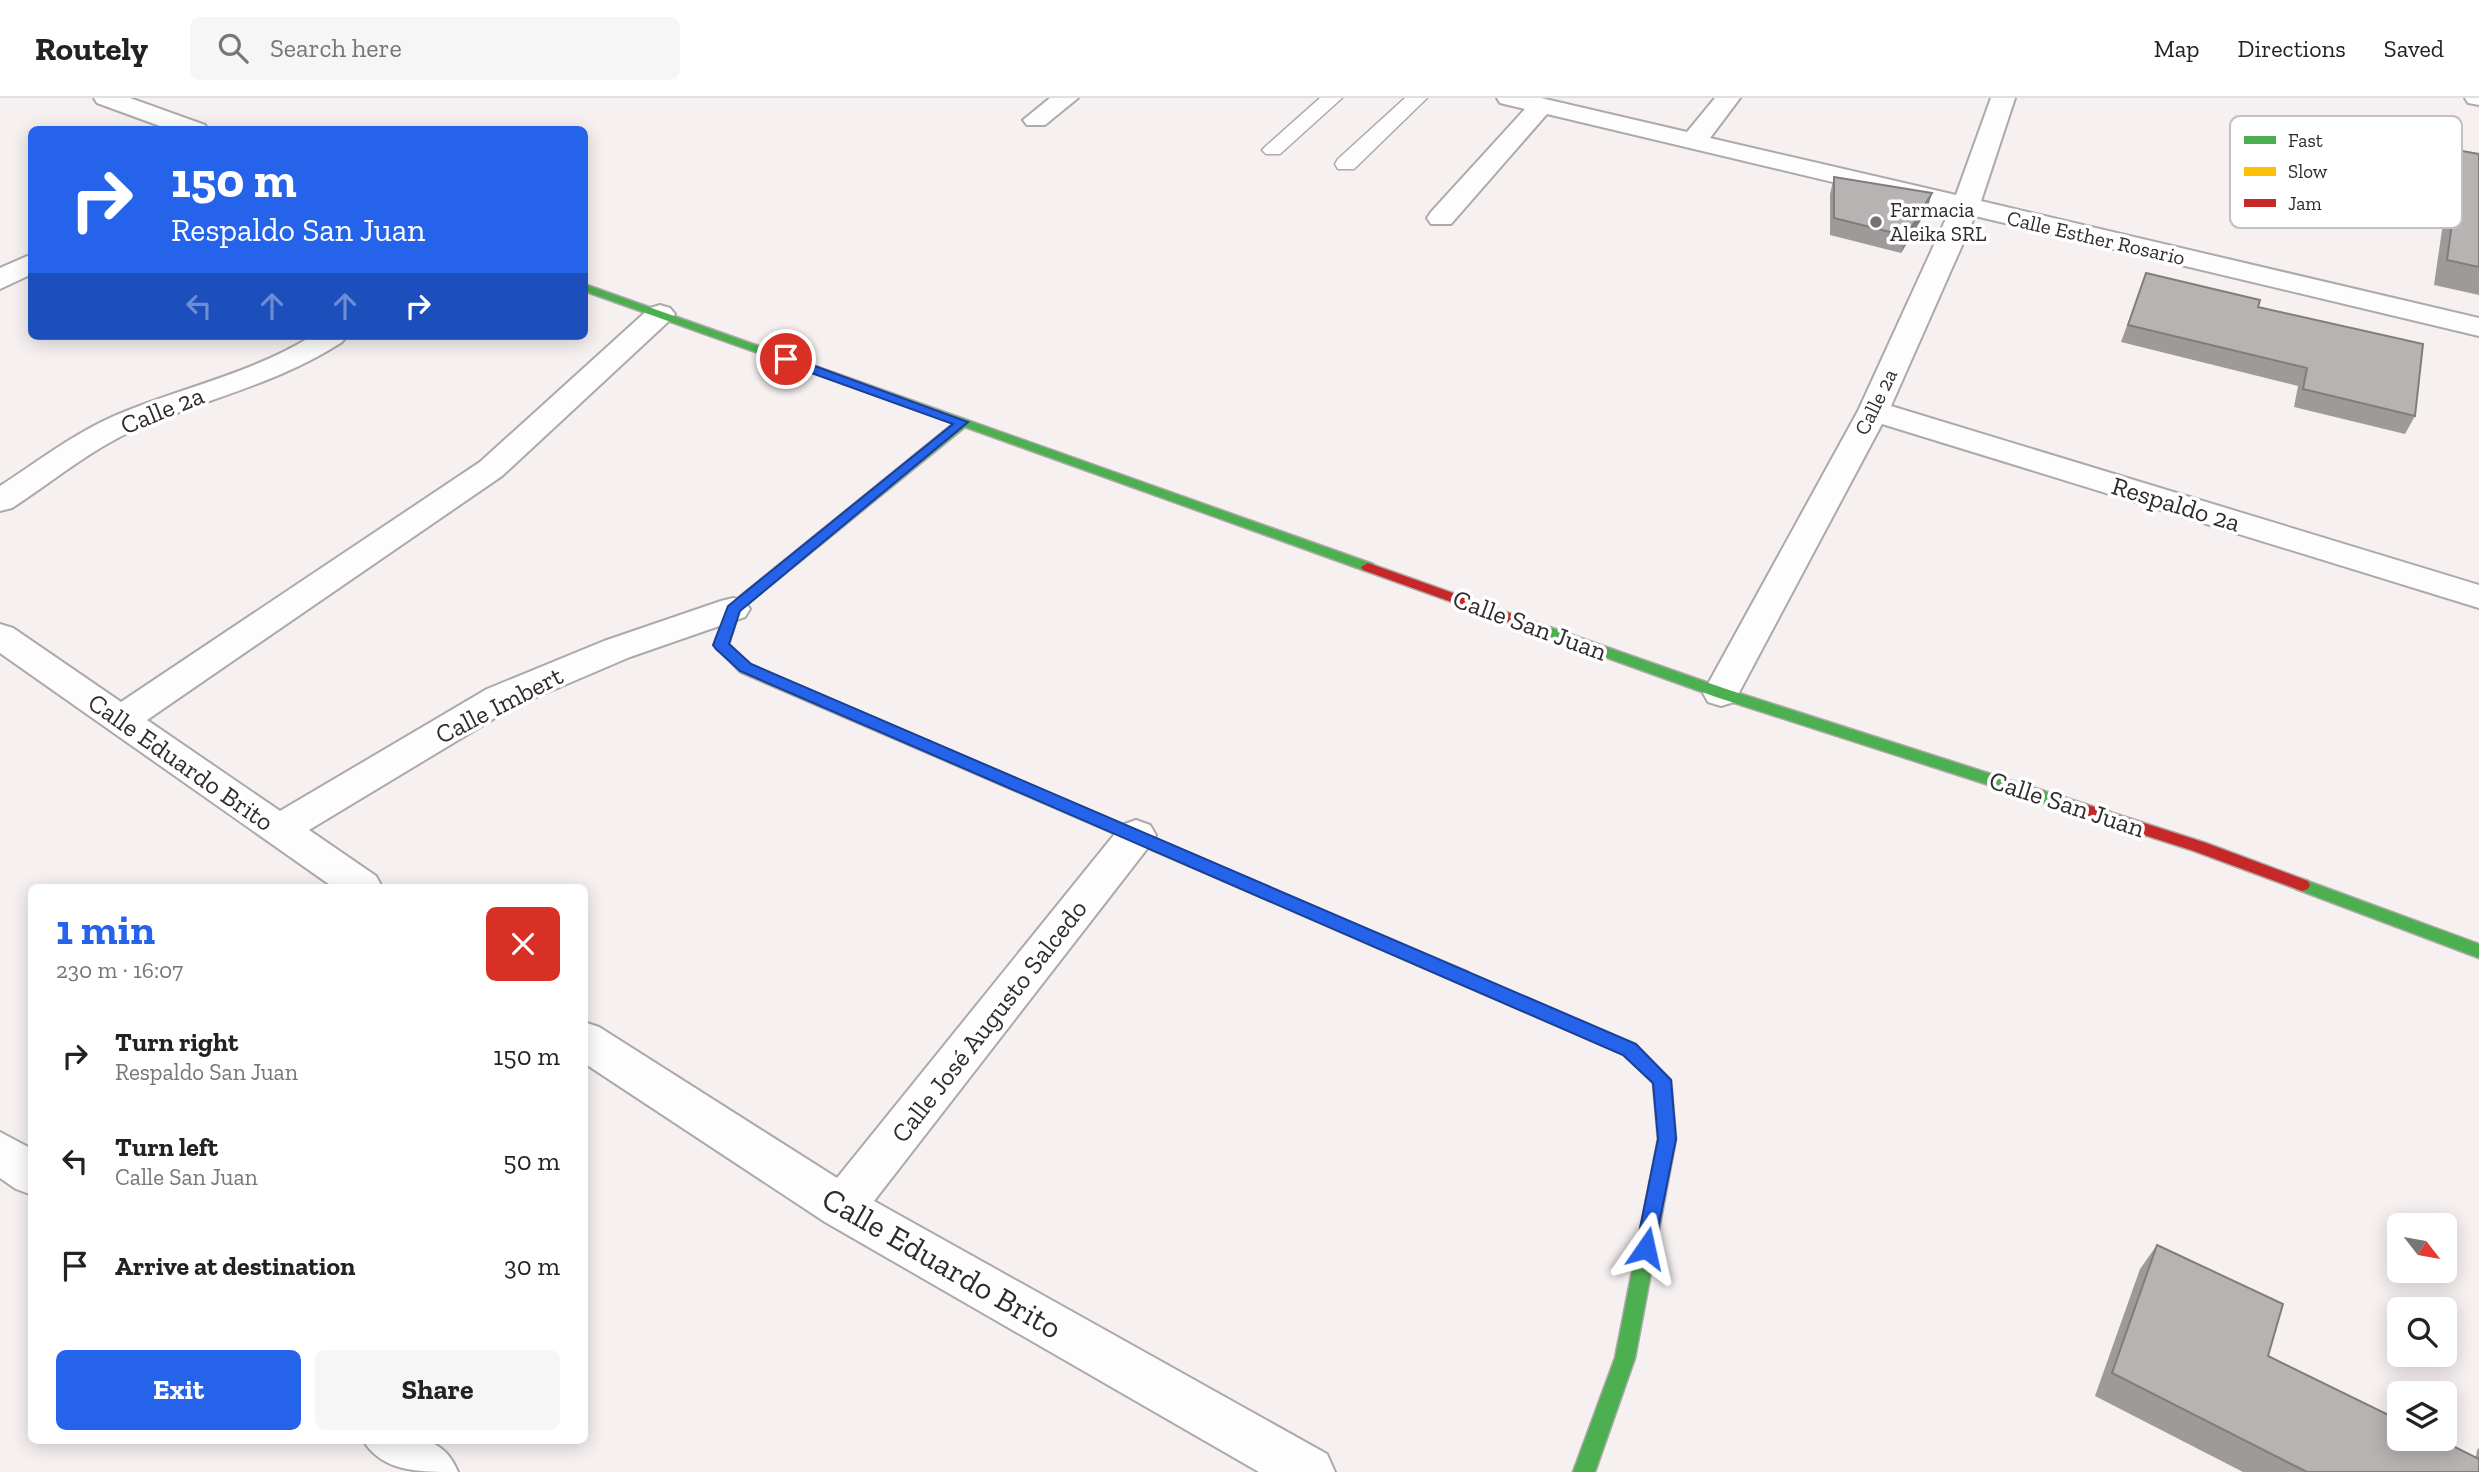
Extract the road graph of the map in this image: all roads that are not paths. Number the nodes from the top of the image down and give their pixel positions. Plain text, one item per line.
1 (106, 98) edge
2 (1066, 98) edge
3 (1332, 98) edge
4 (1417, 98) edge
5 (1509, 98) edge
6 (1728, 98) edge
7 (2003, 98) edge
8 (1541, 106) junction
9 (1036, 120) dead end
10 (185, 126) edge
11 (1692, 143) junction
12 (1273, 150) dead end
13 (1346, 164) dead end
14 (1965, 208) junction
15 (1441, 218) dead end
16 (28, 264) edge
17 (0, 280) edge
18 (588, 288) edge
19 (660, 314) junction
20 (2479, 327) edge
21 (326, 340) edge
22 (1873, 411) junction
23 (962, 422) junction
24 (0, 501) edge
25 (2479, 597) edge
26 (733, 609) junction
27 (0, 636) edge
28 (1721, 693) junction
29 (120, 720) junction
30 (279, 830) junction
31 (1136, 835) junction
32 (358, 884) edge
33 (2479, 951) edge
34 (588, 1043) edge
35 (0, 1152) edge
36 (28, 1172) edge
37 (842, 1207) junction
38 (394, 1444) edge
39 (432, 1472) edge
40 (1309, 1472) edge
41 (1584, 1472) edge

1 - 10 street
2 - 9 street
3 - 12 lane
4 - 13 lane
5 - 8 street, Calle Esther Rosario
6 - 11 street
7 - 14 street, Calle 2a
8 - 11 street, Calle Esther Rosario
8 - 15 street
11 - 14 street, Calle Esther Rosario
14 - 20 street, Calle Esther Rosario
14 - 22 street, Calle 2a
16 - 17 street
18 - 19 street, Calle San Juan
19 - 23 street, Calle San Juan
19 - 29 street
21 - 24 street, Calle 2a
22 - 25 street, Respaldo 2a
22 - 28 street, Calle 2a
23 - 26 street
23 - 28 street, Calle San Juan
26 - 30 street, Calle Imbert
26 - 31 street
27 - 29 street, Calle Eduardo Brito
28 - 33 street, Calle San Juan
29 - 30 street, Calle Eduardo Brito
30 - 32 street, Calle Eduardo Brito
31 - 37 street, Calle José Augusto Salcedo
31 - 41 street
34 - 37 street, Calle Eduardo Brito
35 - 36 street
37 - 40 street, Calle Eduardo Brito
38 - 39 street

